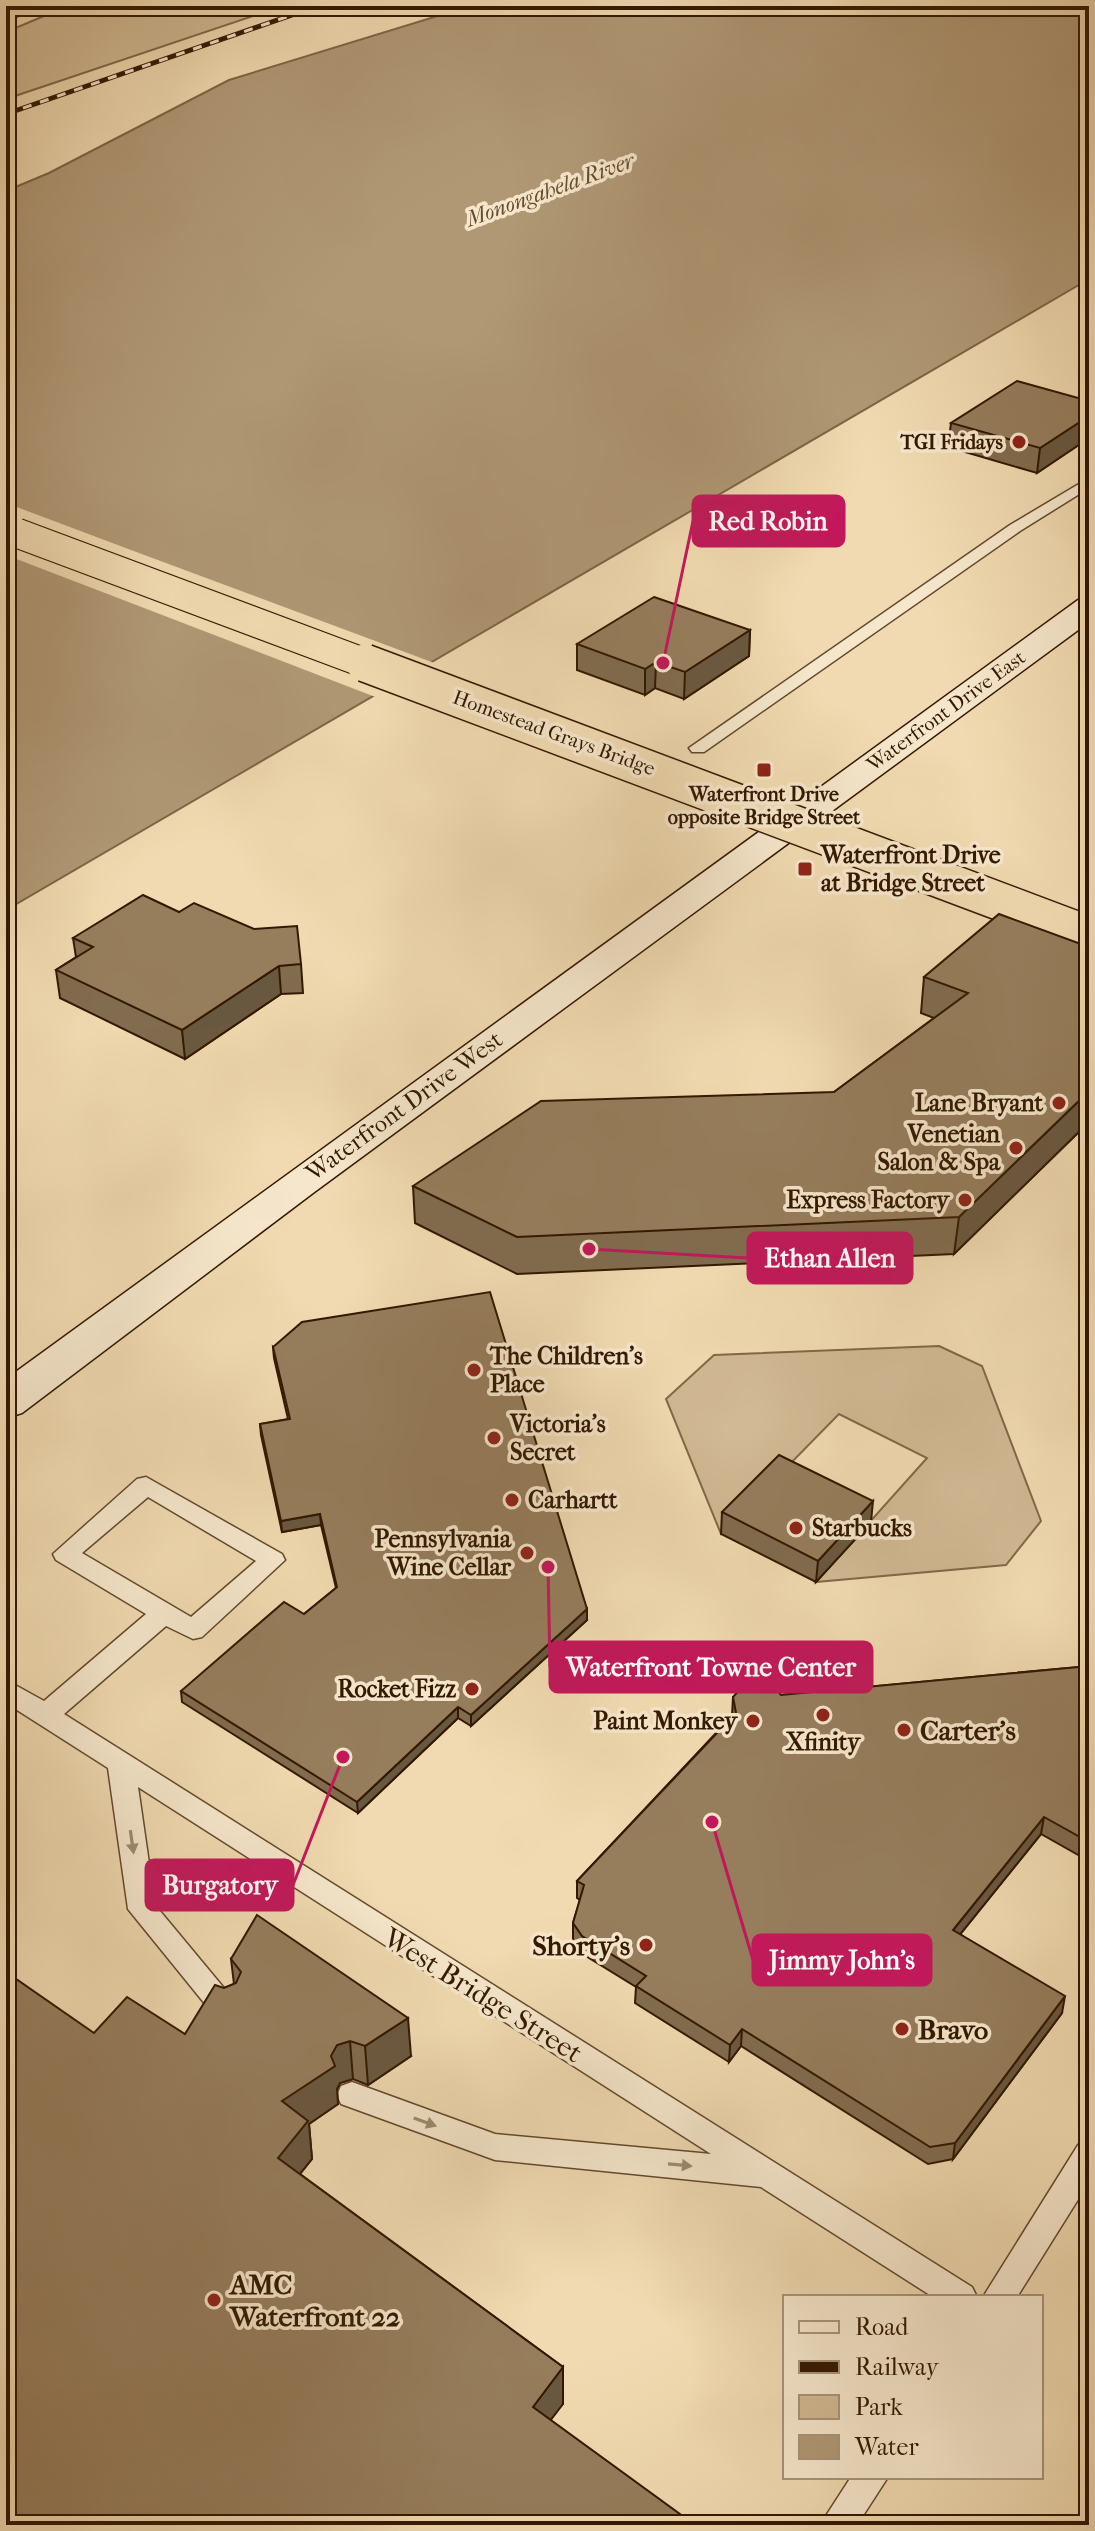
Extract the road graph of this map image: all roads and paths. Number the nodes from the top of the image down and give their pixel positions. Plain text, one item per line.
1 (15, 6) edge
2 (6, 20) edge
3 (1089, 373) edge
4 (1089, 384) edge
5 (1089, 482) edge
6 (17, 533) dead end
7 (1089, 607) edge
8 (698, 748) dead end
9 (803, 813) joint
10 (1089, 935) edge
11 (6, 1402) edge
12 (164, 1613) junction
13 (6, 1690) edge
14 (45, 1715) junction
15 (121, 1764) junction
16 (228, 2011) edge
17 (352, 2095) dead end
18 (1089, 2155) edge
19 (764, 2173) junction
20 (958, 2295) edge
21 (1000, 2295) edge
22 (870, 2479) edge
23 (837, 2525) edge

1 - 2 lane
3 - 4 lane
5 - 8 lane
6 - 10 main road, Homestead Grays Bridge, bridge
7 - 9 street, Waterfront Drive East
9 - 11 street, Waterfront Drive West
12 - 12 lane
12 - 14 lane
13 - 14 lane, West Bridge Street
14 - 15 lane, West Bridge Street
15 -> 16 lane
15 - 19 lane, West Bridge Street
17 -> 19 lane
18 - 21 lane
19 - 20 lane, West Bridge Street
22 - 23 lane

